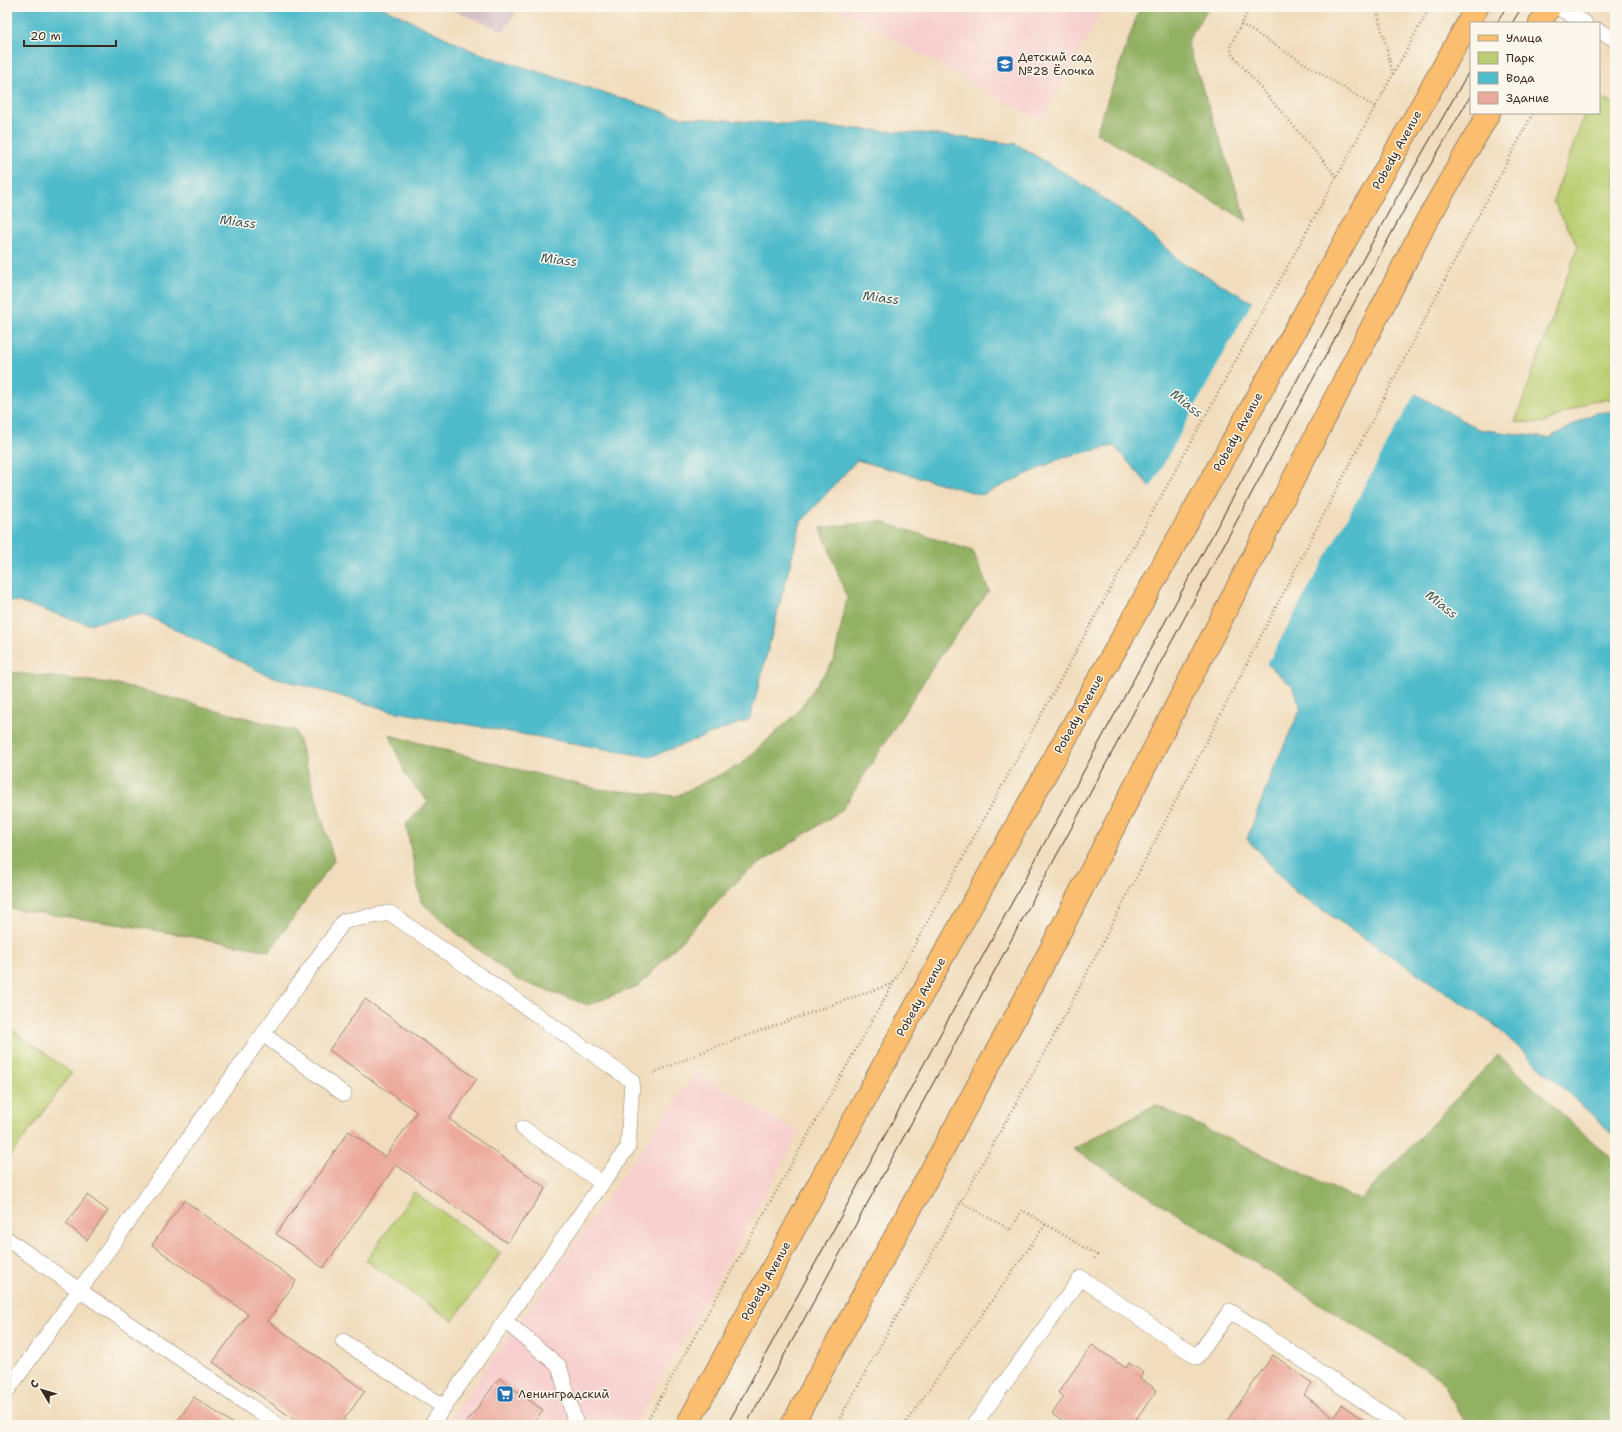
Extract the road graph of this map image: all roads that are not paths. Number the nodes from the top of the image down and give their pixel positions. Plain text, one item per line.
1 (1477, 7) edge
2 (1550, 7) edge
3 (1557, 7) edge
4 (1541, 22) edge
5 (1583, 22) edge
6 (1600, 32) edge
7 (1615, 39) edge
8 (1488, 114) edge
9 (263, 1034) junction
10 (344, 1094) dead end
11 (523, 1128) dead end
12 (602, 1183) junction
13 (7, 1239) edge
14 (79, 1290) junction
15 (505, 1321) junction
16 (343, 1341) dead end
17 (7, 1391) edge
18 (444, 1407) junction
19 (278, 1425) edge
20 (431, 1425) edge
21 (576, 1425) edge
22 (687, 1425) edge
23 (792, 1425) edge
24 (974, 1425) edge
25 (1399, 1425) edge

1 - 22 main road, Pobedy Avenue
2 - 4 main road
3 - 5 lane
6 - 7 lane
8 - 23 main road
9 - 10 lane
9 - 12 lane
9 - 14 lane
11 - 12 lane
12 - 15 lane
13 - 14 lane
14 - 17 lane
14 - 19 lane
15 - 18 lane
15 - 21 lane
16 - 18 lane
18 - 20 lane
24 - 25 lane

